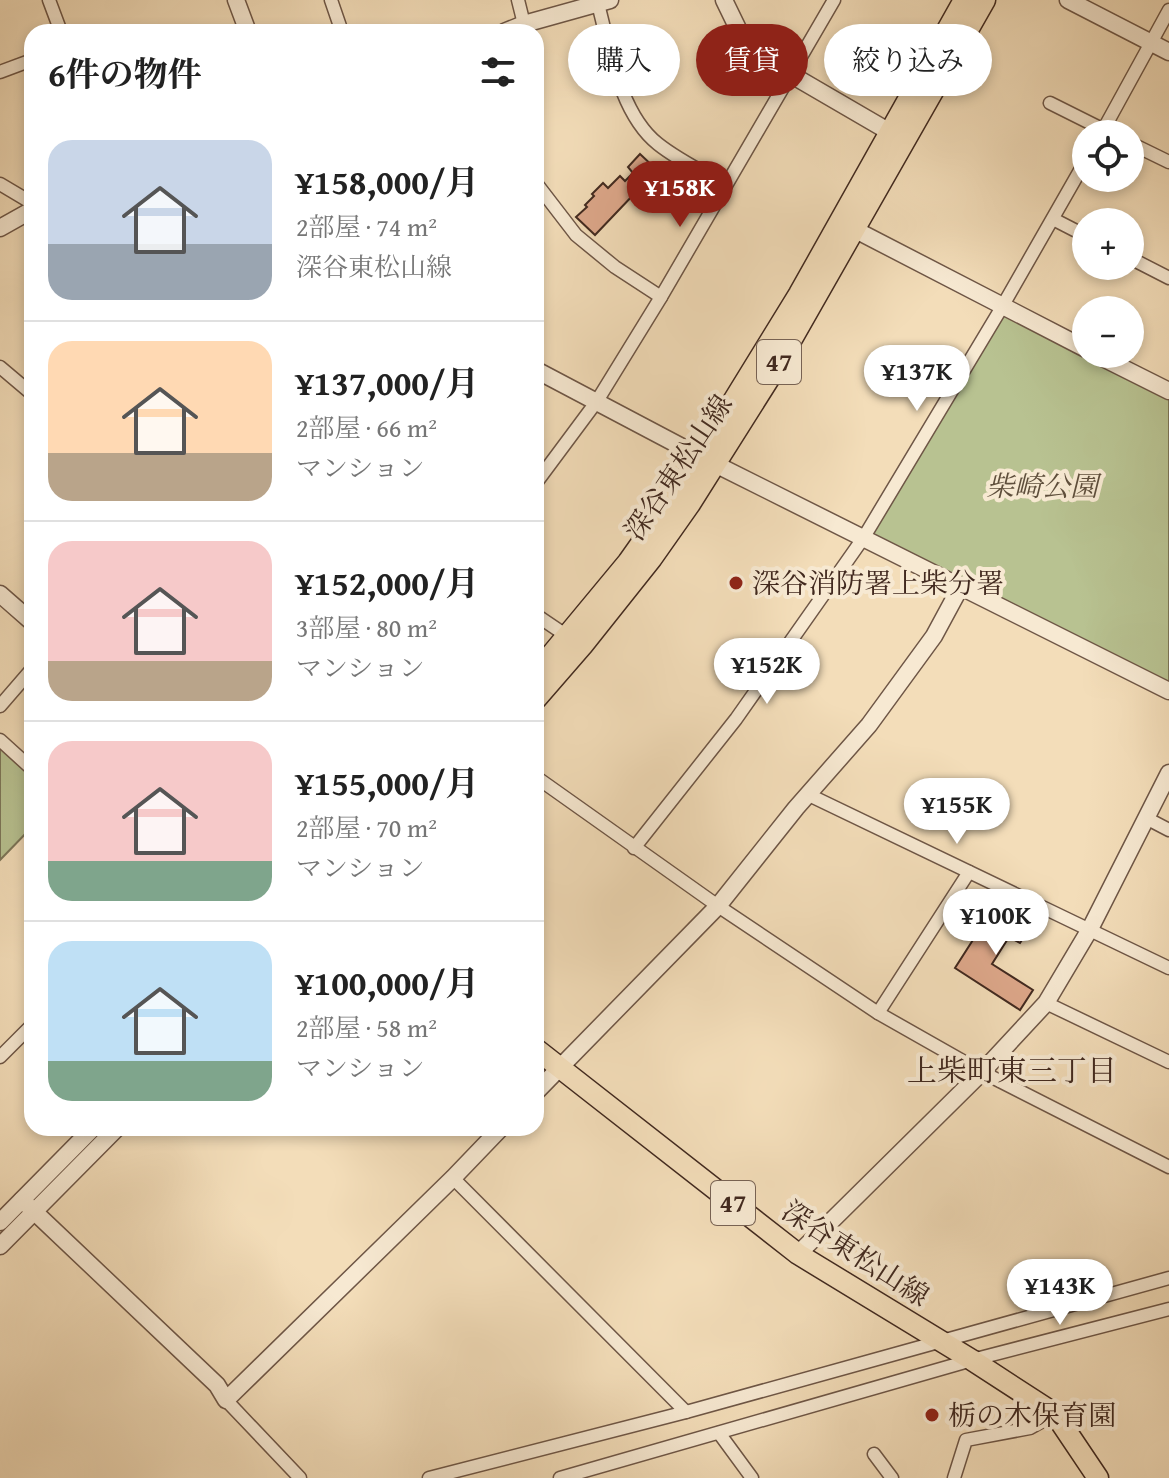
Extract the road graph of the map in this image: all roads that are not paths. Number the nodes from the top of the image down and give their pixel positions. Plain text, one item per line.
1 (49, 0) edge
2 (236, 0) edge
3 (331, 0) edge
4 (518, 0) edge
5 (724, 0) edge
6 (834, 0) edge
7 (964, 0) edge
8 (985, 0) edge
9 (1068, 0) edge
10 (604, 2) edge
11 (1169, 10) edge
12 (58, 24) edge
13 (245, 24) edge
14 (339, 24) edge
15 (524, 24) joint
16 (736, 24) edge
17 (1150, 43) junction
18 (808, 44) edge
19 (1169, 52) edge
20 (24, 63) edge
21 (0, 72) edge
22 (808, 85) edge
23 (777, 96) edge
24 (1050, 103) dead end
25 (1082, 120) edge
26 (1112, 120) edge
27 (897, 137) junction
28 (1144, 150) edge
29 (1169, 162) edge
30 (0, 184) edge
31 (726, 185) junction
32 (1072, 185) edge
33 (544, 193) edge
34 (24, 198) edge
35 (24, 214) edge
36 (1053, 219) junction
37 (847, 226) junction
38 (0, 228) edge
39 (1072, 229) edge
40 (1144, 265) edge
41 (1169, 278) edge
42 (661, 297) junction
43 (1002, 307) junction
44 (1072, 342) edge
45 (0, 367) edge
46 (1123, 368) edge
47 (544, 374) edge
48 (24, 387) edge
49 (1169, 391) edge
50 (597, 401) junction
51 (707, 460) junction
52 (544, 472) edge
53 (864, 537) junction
54 (961, 586) junction
55 (0, 594) edge
56 (24, 615) edge
57 (544, 620) edge
58 (575, 641) junction
59 (544, 666) edge
60 (24, 678) edge
61 (544, 687) edge
62 (1169, 691) edge
63 (0, 706) edge
64 (0, 740) edge
65 (24, 762) edge
66 (1169, 773) edge
67 (544, 783) edge
68 (809, 795) junction
69 (1146, 818) junction
70 (1169, 830) edge
71 (634, 848) junction
72 (969, 872) junction
73 (718, 906) junction
74 (1090, 929) junction
75 (1169, 968) edge
76 (1046, 1003) junction
77 (878, 1013) junction
78 (24, 1033) edge
79 (544, 1055) edge
80 (0, 1057) edge
81 (1169, 1062) edge
82 (559, 1067) junction
83 (982, 1072) junction
84 (544, 1083) edge
85 (86, 1136) edge
86 (108, 1136) edge
87 (493, 1136) edge
88 (1169, 1167) edge
89 (453, 1178) junction
90 (28, 1206) junction
91 (0, 1222) edge
92 (0, 1246) edge
93 (798, 1254) junction
94 (1169, 1278) edge
95 (1169, 1309) edge
96 (942, 1342) junction
97 (972, 1360) junction
98 (226, 1400) junction
99 (686, 1412) junction
100 (1055, 1414) junction
101 (719, 1433) junction
102 (874, 1454) dead end
103 (596, 1474) edge
104 (300, 1478) edge
105 (429, 1478) edge
106 (560, 1478) edge
107 (752, 1478) edge
108 (892, 1478) edge
109 (954, 1478) edge
110 (1098, 1478) edge

1 - 12 street
2 - 13 street
3 - 14 street
4 - 15 street
5 - 16 street
6 - 18 street
7 - 27 main road, 深谷東松山線 / 47
8 - 27 main road, 深谷東松山線 / 47
9 - 17 street
10 - 15 street
10 - 31 street
11 - 17 street
17 - 19 street
17 - 26 street
20 - 21 street
22 - 27 street
23 - 31 street
24 - 25 street
27 - 37 main road, 深谷東松山線 / 47
28 - 29 street
30 - 34 street
31 - 42 street
32 - 36 street
33 - 42 street
35 - 38 street
36 - 39 street
36 - 43 street
37 - 43 street
37 - 51 main road, 深谷東松山線 / 47
40 - 41 street
42 - 50 street
43 - 44 street
43 - 53 street
45 - 48 street
46 - 49 street
47 - 50 street
50 - 51 street
50 - 52 street
51 - 53 street
51 - 58 main road, 深谷東松山線 / 47
53 - 54 street
53 - 71 street
54 - 62 street
54 - 68 street
55 - 56 street
57 - 58 street
58 - 59 main road, 深谷東松山線 / 47
58 - 61 main road, 深谷東松山線 / 47
60 - 63 street
64 - 65 street
66 - 69 street
67 - 71 street
68 - 72 street
68 - 73 street
69 - 70 street
69 - 74 street
71 - 73 street
72 - 74 street
72 - 77 street
73 - 77 street
73 - 82 street
74 - 75 street
74 - 76 street
76 - 81 street
76 - 83 street
77 - 83 street
78 - 80 street
79 - 82 main road, 深谷東松山線 / 47
82 - 84 street
82 - 93 main road, 深谷東松山線 / 47
83 - 88 street
83 - 93 street
85 - 90 street
86 - 90 street
87 - 89 street
89 - 98 street
89 - 99 street
90 - 91 street
90 - 92 street
90 - 98 street
93 - 96 main road, 深谷東松山線 / 47
94 - 96 street
95 - 97 street
96 - 97 main road, 深谷東松山線 / 47
96 - 99 street
97 - 100 main road, 深谷東松山線 / 47
97 - 101 street
98 - 104 street
99 - 105 street
100 - 109 street
100 - 110 main road, 深谷東松山線 / 47
101 - 103 street
101 - 107 street
102 - 108 street
103 - 106 street

